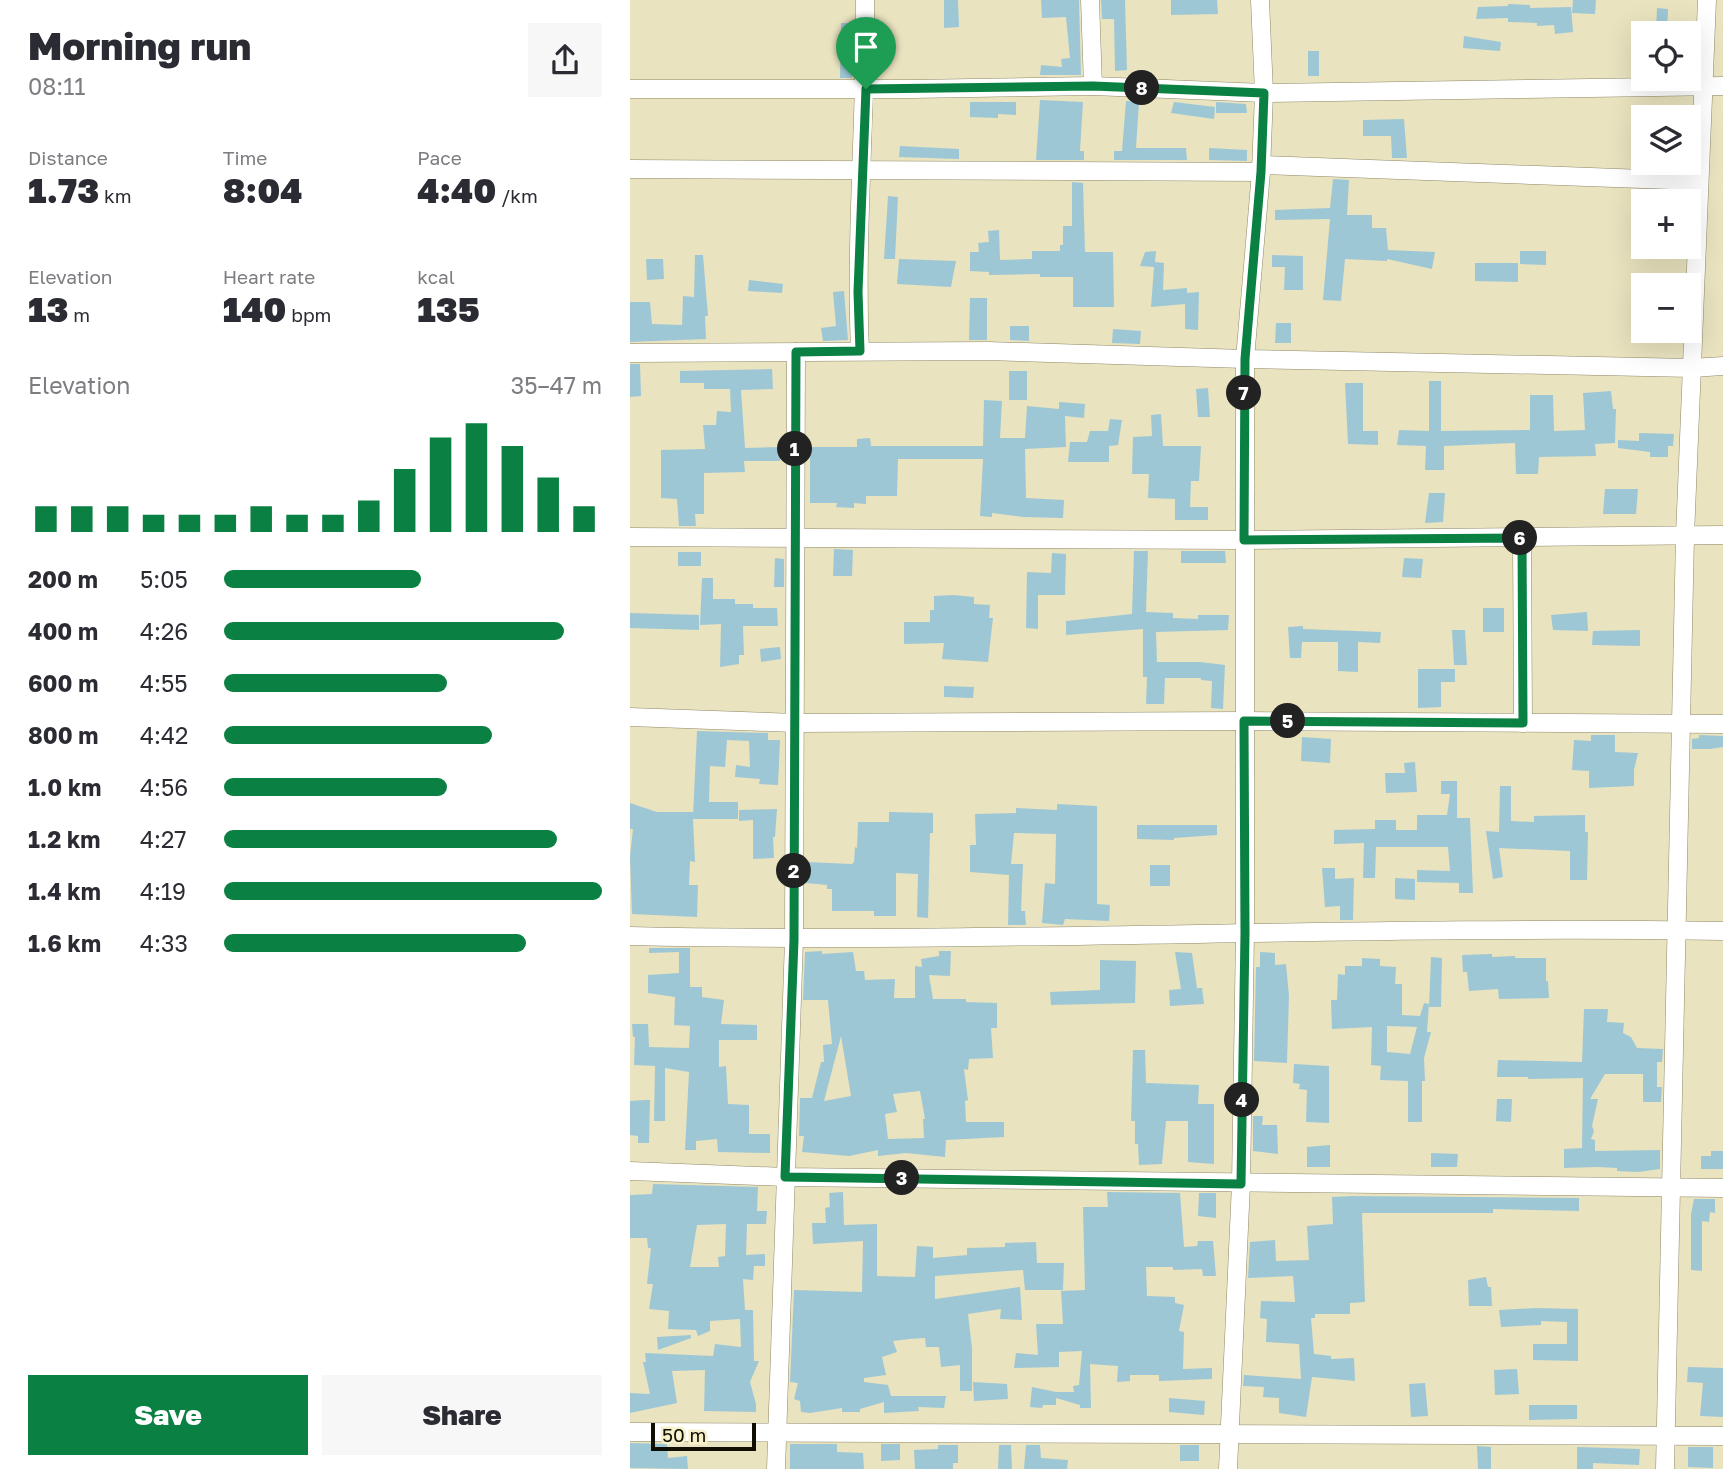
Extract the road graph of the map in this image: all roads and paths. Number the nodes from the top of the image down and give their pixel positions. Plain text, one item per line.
1 (865, 0) edge
2 (1090, 0) edge
3 (1260, 0) edge
4 (1707, 0) edge
5 (1093, 86) junction
6 (1703, 86) junction
7 (1723, 86) edge
8 (630, 89) edge
9 (866, 89) junction
10 (1264, 93) junction
11 (1261, 168) junction
12 (630, 169) edge
13 (863, 169) junction
14 (1698, 181) junction
15 (860, 351) junction
16 (796, 352) junction
17 (630, 354) edge
18 (1245, 359) junction
19 (1723, 366) edge
20 (1692, 368) junction
21 (1723, 535) edge
22 (1685, 536) junction
23 (630, 537) edge
24 (794, 538) junction
25 (1522, 538) junction
26 (1244, 540) junction
27 (630, 717) edge
28 (1244, 721) junction
29 (795, 723) junction
30 (1523, 723) junction
31 (1682, 724) junction
32 (1723, 724) edge
33 (1677, 930) junction
34 (1723, 931) edge
35 (1245, 933) junction
36 (630, 936) edge
37 (794, 940) junction
38 (630, 1171) edge
39 (785, 1177) junction
40 (1241, 1184) junction
41 (1671, 1187) junction
42 (1723, 1188) edge
43 (630, 1432) edge
44 (776, 1433) junction
45 (1229, 1433) junction
46 (1665, 1435) junction
47 (1723, 1436) edge
48 (776, 1469) edge
49 (1228, 1469) edge
50 (1665, 1469) edge

1 - 9 street
2 - 5 street
3 - 10 street
4 - 6 street
5 - 9 street
5 - 10 street
6 - 7 street
6 - 10 street
6 - 14 street
8 - 9 street
9 - 13 street
10 - 11 street
11 - 13 street
11 - 14 street
11 - 18 street
12 - 13 street
13 - 15 street
14 - 20 street
15 - 16 street
15 - 18 street
16 - 17 street
16 - 24 street
18 - 20 street
18 - 26 street
19 - 20 street
20 - 22 street
21 - 22 street
22 - 25 street
22 - 31 street
23 - 24 street
24 - 26 street
24 - 29 street
25 - 26 street
25 - 30 street
26 - 28 street
27 - 29 street
28 - 29 street
28 - 30 street
28 - 35 street
29 - 37 street
30 - 31 street
31 - 32 street
31 - 33 street
33 - 34 street
33 - 35 street
33 - 41 street
35 - 37 street
35 - 40 street
36 - 37 street
37 - 39 street
38 - 39 street
39 - 40 street
39 - 44 street
40 - 41 street
40 - 45 street
41 - 42 street
41 - 46 street
43 - 44 street
44 - 45 street
44 - 48 street
45 - 46 street
45 - 49 street
46 - 47 street
46 - 50 street

